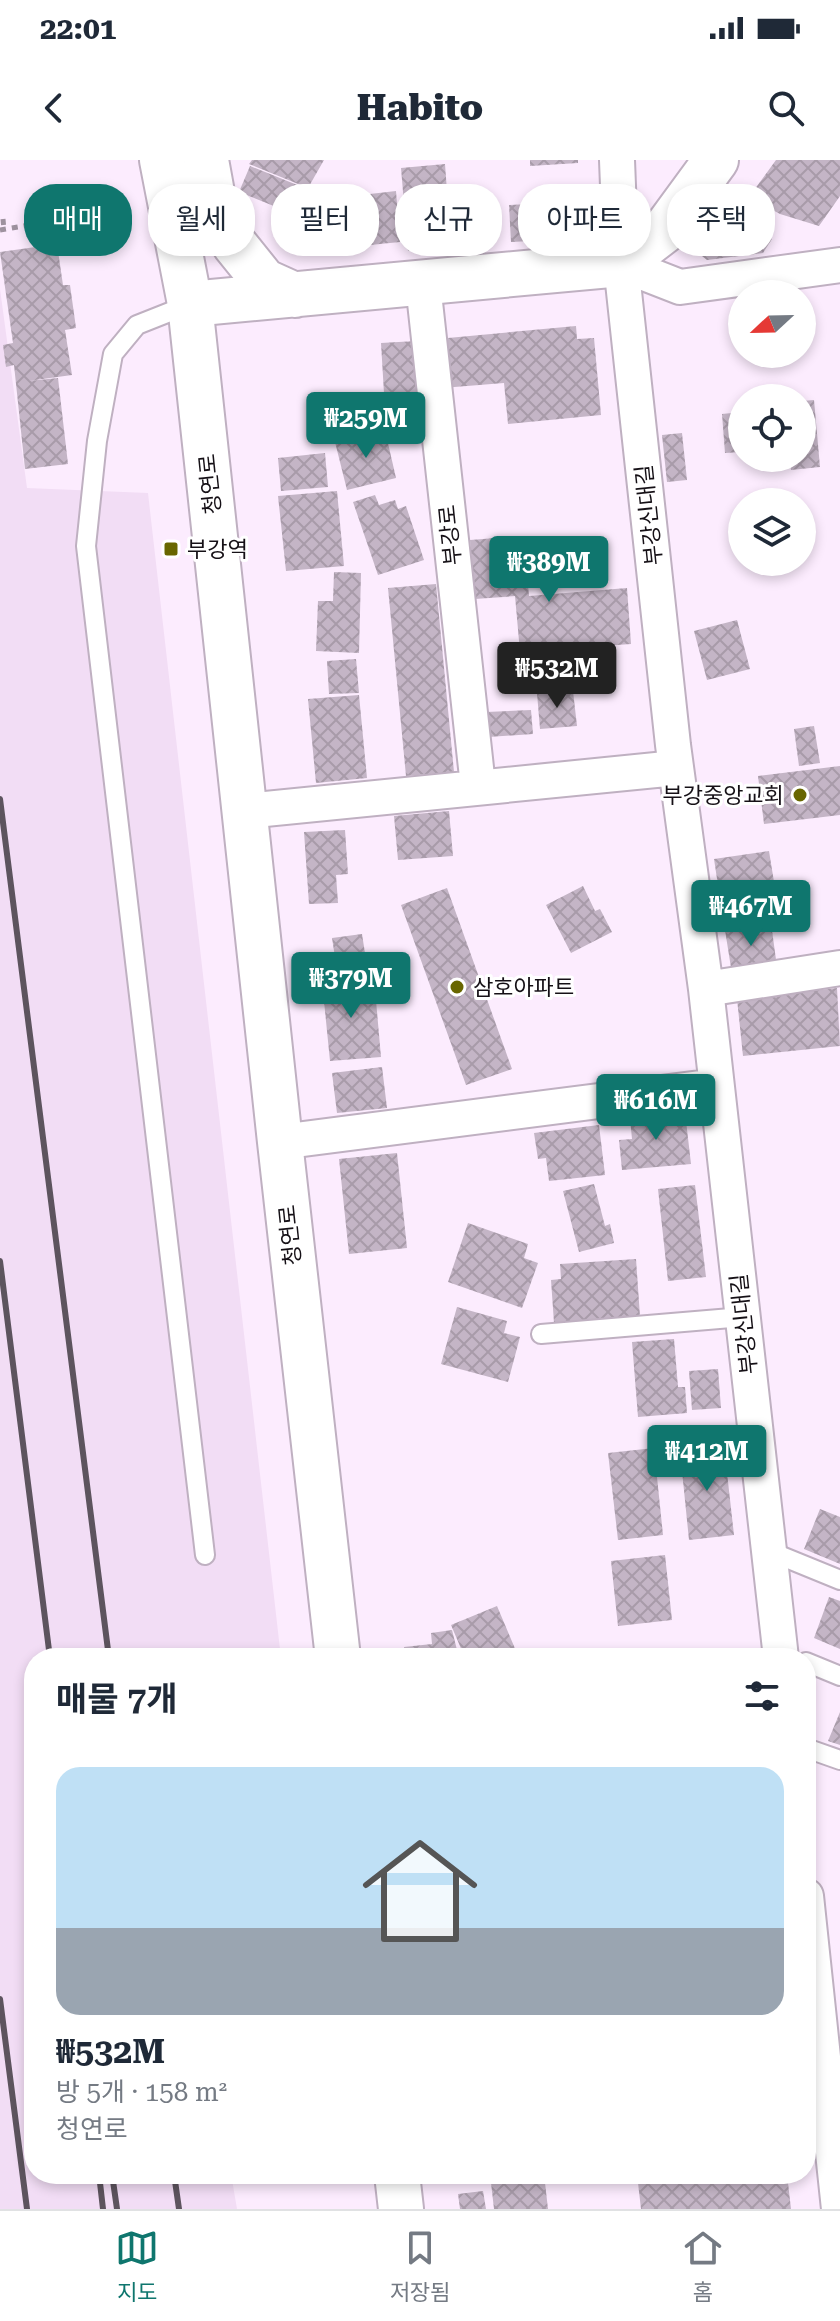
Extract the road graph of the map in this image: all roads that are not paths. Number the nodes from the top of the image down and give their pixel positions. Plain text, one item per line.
1 (162, 160) edge
2 (205, 160) edge
3 (617, 160) edge
4 (716, 160) edge
5 (166, 184) edge
6 (188, 184) edge
7 (180, 256) edge
8 (621, 264) junction
9 (840, 265) edge
10 (423, 284) junction
11 (295, 295) junction
12 (190, 304) junction
13 (676, 768) junction
14 (478, 786) junction
15 (245, 811) junction
16 (840, 968) edge
17 (706, 989) junction
18 (716, 1086) junction
19 (280, 1142) junction
20 (743, 1317) junction
21 (541, 1334) dead end
22 (769, 1551) junction
23 (205, 1555) dead end
24 (840, 1580) edge
25 (337, 1648) edge
26 (789, 1648) edge
27 (816, 1667) edge
28 (840, 1676) edge
29 (816, 1752) edge
30 (840, 1760) edge
31 (816, 1964) edge
32 (830, 2024) edge
33 (398, 2184) edge
34 (401, 2209) edge
35 (839, 2209) edge

1 - 5 main road, 청연로
2 - 6 street
2 - 11 main road
3 - 8 street, 부강신대길
4 - 8 main road
7 - 12 main road, 청연로
8 - 9 street
8 - 10 main road
8 - 13 street, 부강신대길
10 - 11 main road
10 - 14 street, 부강로
11 - 12 main road
12 - 15 main road, 청연로
12 - 23 lane
13 - 14 street
13 - 17 street, 부강신대길
14 - 15 street
15 - 19 main road, 청연로
16 - 17 street
17 - 18 street, 부강신대길
18 - 19 street
18 - 20 street, 부강신대길
19 - 25 main road, 청연로
20 - 21 lane
20 - 22 street, 부강신대길
22 - 24 lane
22 - 26 street, 부강신대길
27 - 28 lane
29 - 30 lane
31 - 32 street
32 - 35 street
33 - 34 main road

